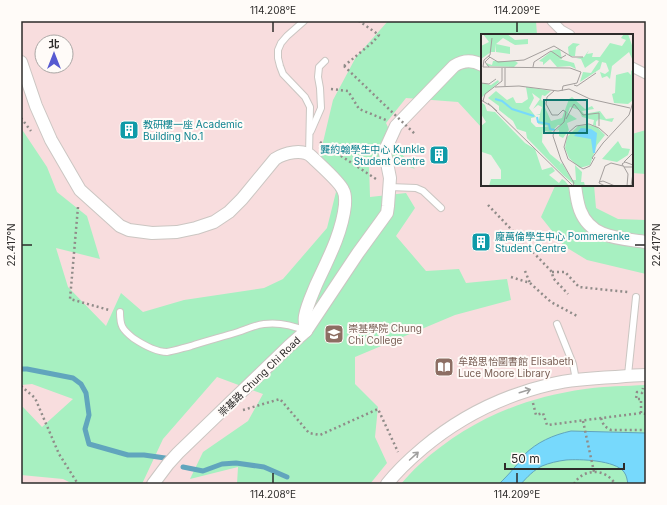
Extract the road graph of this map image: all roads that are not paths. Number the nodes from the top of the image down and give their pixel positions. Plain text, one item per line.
1 (304, 21) edge
2 (552, 21) edge
3 (568, 34) edge
4 (324, 61) dead end
5 (21, 62) edge
6 (481, 65) edge
7 (633, 68) edge
8 (646, 74) edge
9 (310, 135) junction
10 (309, 154) junction
11 (575, 186) edge
12 (389, 187) junction
13 (441, 208) dead end
14 (646, 242) edge
15 (634, 295) road end
16 (120, 312) road end
17 (557, 324) dead end
18 (306, 331) junction
19 (646, 375) edge
20 (628, 376) junction
21 (576, 380) junction
22 (153, 484) edge
23 (387, 484) edge

1 - 9 lane
2 - 3 street
4 - 9 lane
5 - 10 street
6 - 12 street
7 - 8 street
9 - 10 lane
10 - 18 street, 崇基路 Chung Chi Road
11 - 14 street
12 - 13 lane
12 - 18 street
15 - 20 lane
16 - 18 lane
17 - 21 lane
18 - 22 street, 崇基路 Chung Chi Road
19 - 20 street
20 - 21 street
23 -> 21 street

